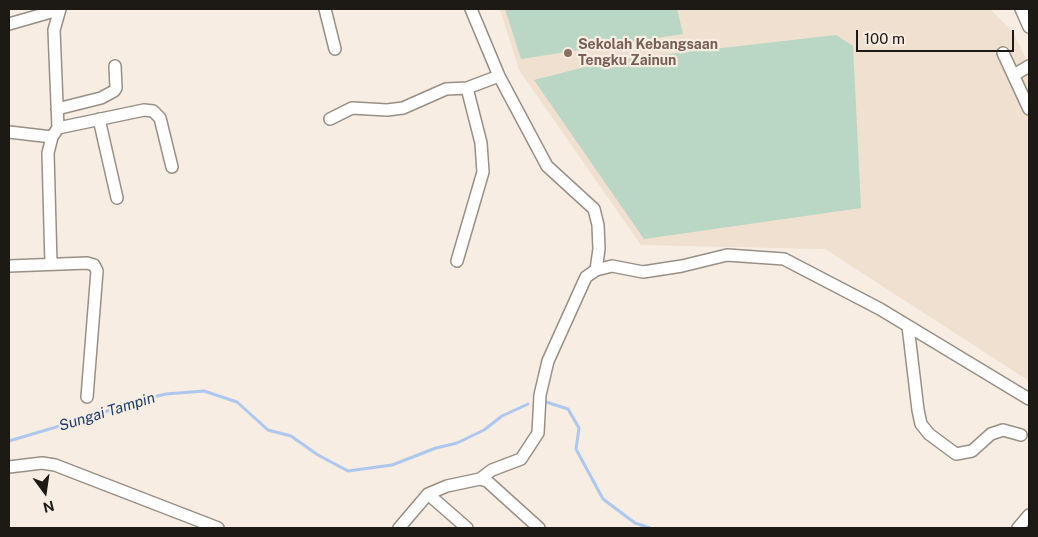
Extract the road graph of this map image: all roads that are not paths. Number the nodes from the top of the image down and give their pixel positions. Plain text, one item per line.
1 (59, 9) edge
2 (325, 9) edge
3 (471, 9) edge
4 (1021, 9) edge
5 (9, 24) edge
6 (1029, 26) edge
7 (336, 49) dead end
8 (1003, 53) dead end
9 (115, 66) dead end
10 (1029, 66) edge
11 (1014, 75) junction
12 (499, 76) junction
13 (467, 88) junction
14 (1029, 108) edge
15 (57, 109) junction
16 (99, 119) junction
17 (330, 119) dead end
18 (9, 132) edge
19 (55, 132) junction
20 (172, 167) dead end
21 (117, 198) dead end
22 (457, 261) dead end
23 (51, 264) junction
24 (9, 266) edge
25 (596, 270) junction
26 (908, 326) junction
27 (87, 397) dead end
28 (1029, 399) edge
29 (1021, 435) dead end
30 (9, 467) edge
31 (480, 479) junction
32 (428, 494) junction
33 (1029, 515) edge
34 (218, 528) edge
35 (399, 528) edge
36 (467, 528) edge
37 (539, 528) edge
38 (1018, 528) edge

1 - 5 street
1 - 15 street
2 - 7 street
3 - 12 street
4 - 6 street
8 - 11 street
9 - 15 street
10 - 11 street
11 - 14 street
12 - 13 street
12 - 25 street
13 - 17 street
13 - 22 street
15 - 19 street
16 - 19 street
16 - 20 street
16 - 21 street
18 - 19 street
19 - 23 street
23 - 24 street
23 - 27 street
25 - 26 street
25 - 31 street
26 - 28 street
26 - 29 street
30 - 34 street
31 - 32 street
31 - 37 street
32 - 35 street
32 - 36 street
33 - 38 street

